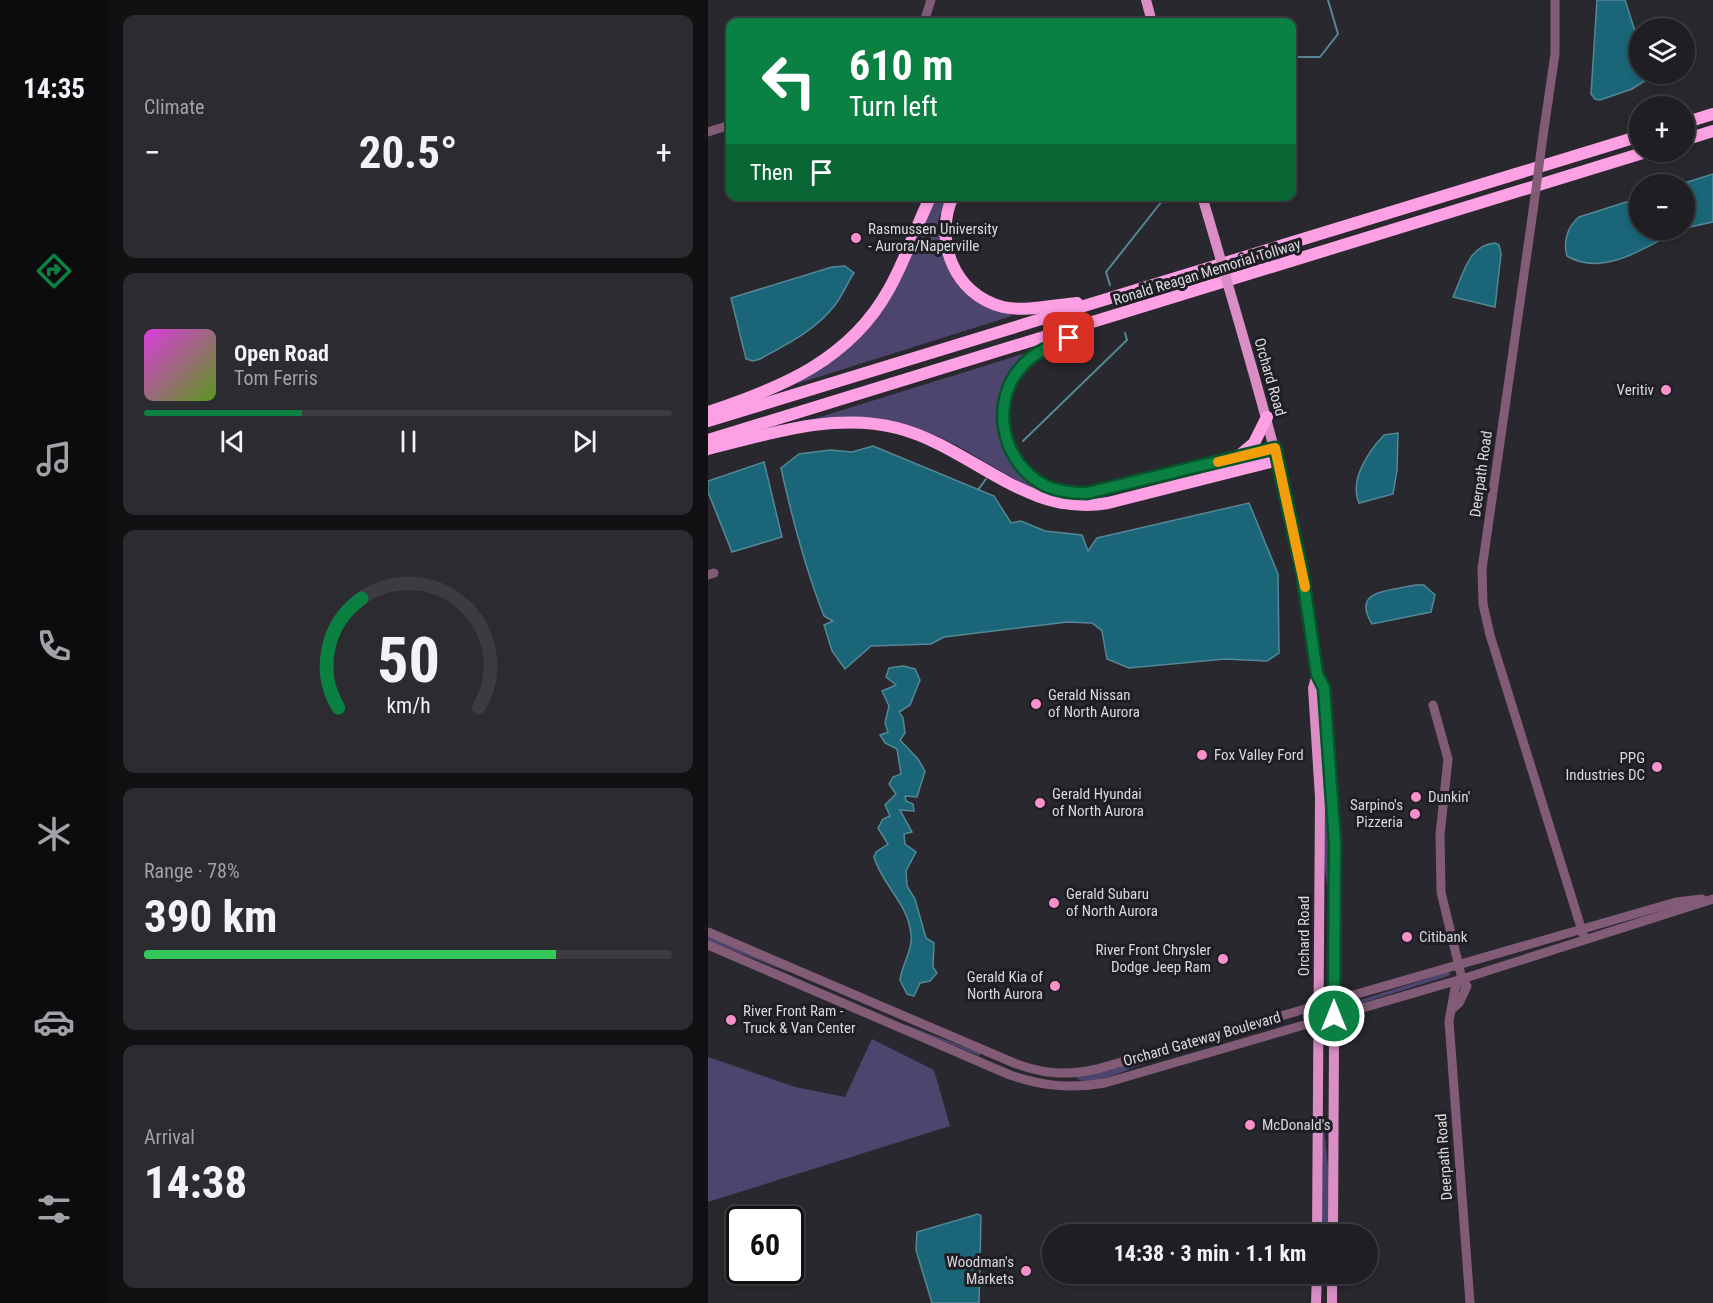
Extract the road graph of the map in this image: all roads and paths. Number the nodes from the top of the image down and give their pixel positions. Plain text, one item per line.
1 (931, 0) edge
2 (1146, 0) edge
3 (1555, 0) edge
4 (925, 18) edge
5 (1151, 18) edge
6 (1713, 114) edge
7 (1695, 120) edge
8 (726, 127) edge
9 (1713, 131) edge
10 (708, 132) edge
11 (1695, 137) edge
12 (1629, 139) edge
13 (1629, 157) edge
14 (929, 201) edge
15 (951, 201) edge
16 (1203, 201) edge
17 (1105, 300) junction
18 (1119, 315) junction
19 (708, 412) edge
20 (1267, 417) junction
21 (708, 421) edge
22 (708, 440) edge
23 (708, 449) edge
24 (1276, 454) junction
25 (1237, 457) junction
26 (1317, 674) junction
27 (1433, 705) dead end
28 (1713, 899) edge
29 (1582, 930) junction
30 (708, 932) edge
31 (1585, 940) junction
32 (708, 945) edge
33 (1459, 964) junction
34 (1462, 979) junction
35 (1334, 1000) junction
36 (1319, 1004) junction
37 (1334, 1016) junction
38 (1319, 1021) junction
39 (1317, 1224) edge
40 (1333, 1224) edge
41 (1317, 1284) edge
42 (1332, 1284) edge
43 (1316, 1303) edge
44 (1332, 1303) edge
45 (1470, 1303) edge

1 - 4 street
2 - 5 main road
3 - 29 street, Deerpath Road, bridge
6 - 7 highway
8 - 10 street
9 - 11 highway
12 - 17 highway, Ronald Reagan Memorial Tollway
13 - 18 highway, Ronald Reagan Memorial Tollway
14 - 19 highway
15 - 17 highway
16 - 20 main road, Orchard Road, bridge
17 - 21 highway, Ronald Reagan Memorial Tollway
18 - 22 highway, Ronald Reagan Memorial Tollway
18 - 25 highway
20 - 24 main road, Orchard Road
20 - 25 highway
23 - 24 highway
24 - 25 highway
24 - 26 main road, Orchard Road
26 - 35 main road, Orchard Road
26 - 36 main road, Orchard Road
27 - 33 street
28 - 29 street, Orchard Gateway Boulevard
28 - 31 street, Orchard Gateway Boulevard
29 - 31 street, Deerpath Road
29 - 33 street, Orchard Gateway Boulevard
30 - 36 street, Orchard Gateway Boulevard
31 - 34 street, Orchard Gateway Boulevard
32 - 38 street, Orchard Gateway Boulevard
33 - 34 street
33 - 35 street, Orchard Gateway Boulevard
34 - 37 street, Orchard Gateway Boulevard
34 - 45 street, Deerpath Road
35 - 36 street, Orchard Gateway Boulevard
35 - 37 main road, Orchard Road
36 - 38 main road, Orchard Road
37 - 38 street, Orchard Gateway Boulevard
37 - 40 main road, Orchard Road
38 - 39 main road, Orchard Road
41 - 43 main road
42 - 44 main road

